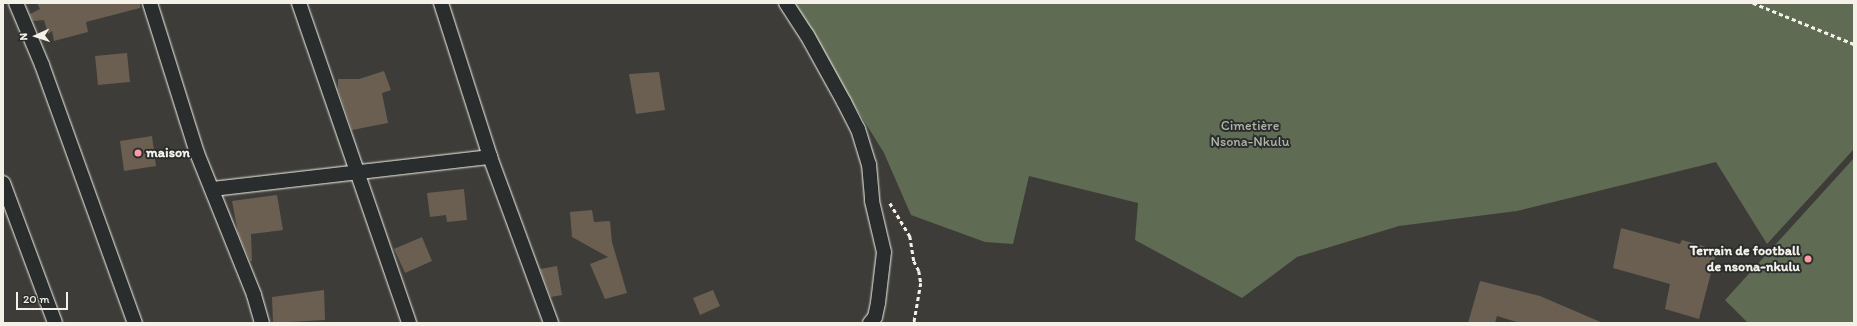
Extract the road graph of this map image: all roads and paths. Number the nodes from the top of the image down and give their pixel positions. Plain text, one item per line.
1 (16, 3) edge
2 (150, 3) edge
3 (299, 3) edge
4 (441, 3) edge
5 (786, 3) edge
6 (1753, 3) edge
7 (1854, 44) edge
8 (490, 157) junction
9 (356, 173) junction
10 (4, 189) edge
11 (213, 189) junction
12 (889, 199) dead end
13 (52, 322) edge
14 (136, 323) edge
15 (262, 323) edge
16 (409, 323) edge
17 (551, 323) edge
18 (870, 323) edge
19 (914, 323) edge

1 - 14 street
2 - 11 street
3 - 9 street
4 - 8 street
5 - 18 street
6 - 7 path
8 - 9 street
8 - 17 street
9 - 11 street
9 - 16 street
10 - 13 street
11 - 15 street
12 - 19 path

